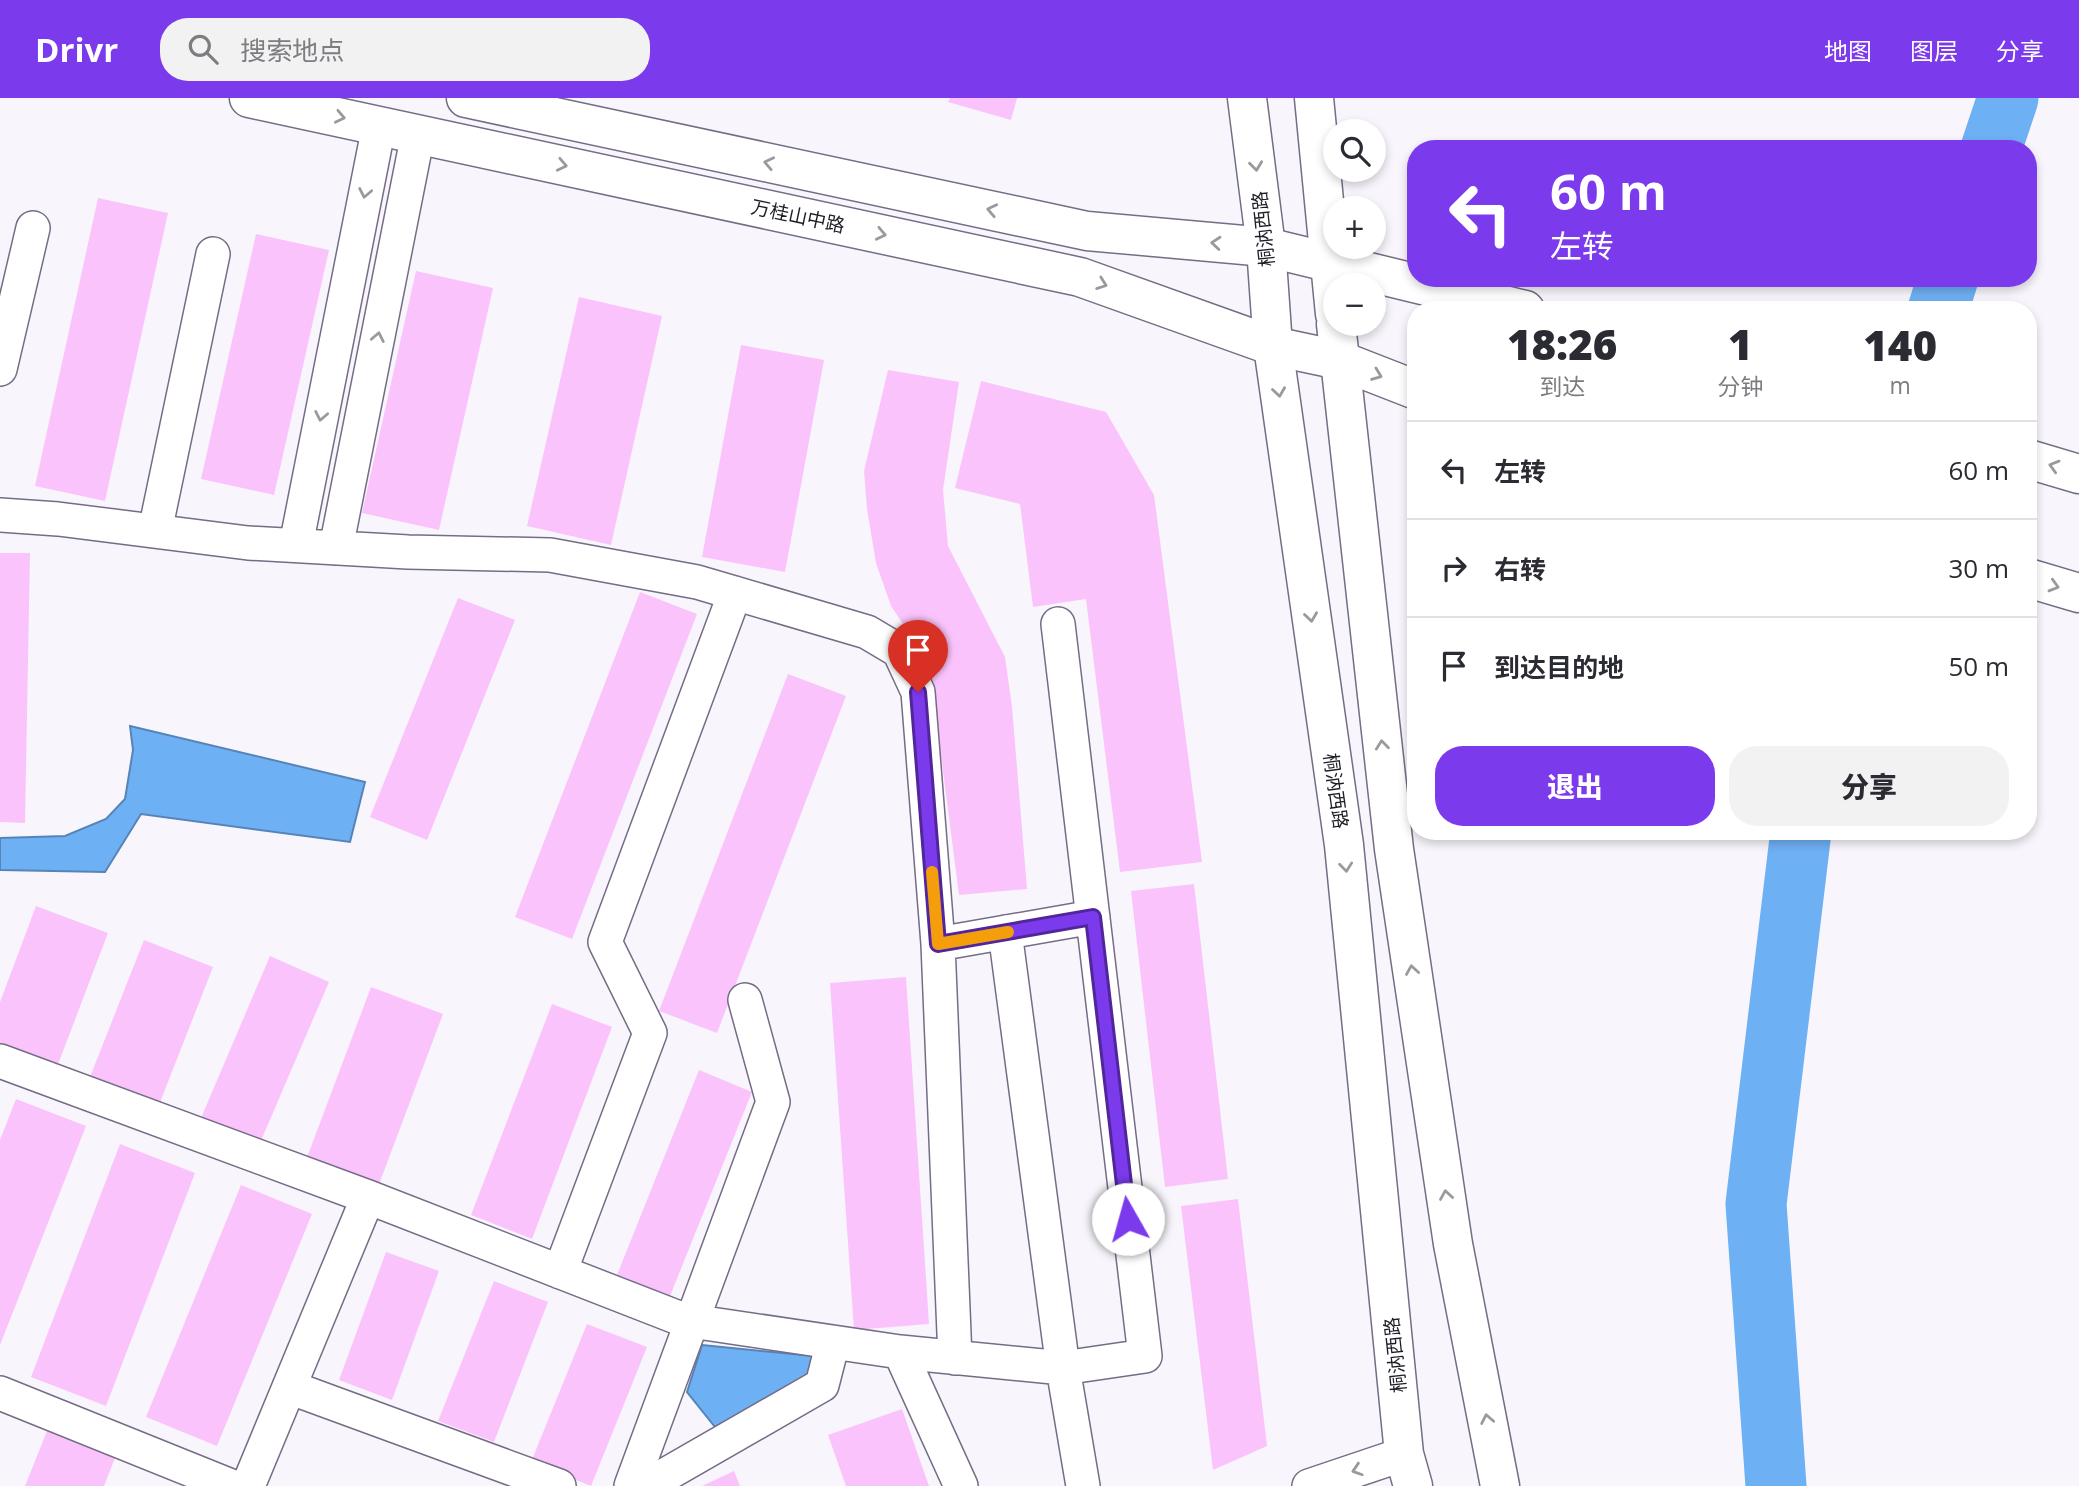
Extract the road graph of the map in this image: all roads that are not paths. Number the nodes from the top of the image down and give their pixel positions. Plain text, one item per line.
1 (249, 98) edge
2 (466, 98) edge
3 (1247, 98) edge
4 (1314, 98) edge
5 (379, 126) junction
6 (418, 134) junction
7 (33, 228) dead end
8 (1266, 247) junction
9 (213, 254) dead end
10 (1331, 264) junction
11 (1332, 273) edge
12 (1407, 282) edge
13 (1428, 287) edge
14 (1487, 301) edge
15 (1337, 342) edge
16 (1273, 346) junction
17 (0, 369) edge
18 (1407, 385) edge
19 (2037, 461) edge
20 (2079, 474) edge
21 (0, 515) edge
22 (155, 531) junction
23 (296, 545) junction
24 (336, 548) junction
25 (2037, 581) edge
26 (735, 593) junction
27 (2079, 593) edge
28 (1058, 624) dead end
29 (1093, 917) junction
30 (1005, 932) junction
31 (938, 944) junction
32 (745, 1000) dead end
33 (0, 1061) edge
34 (368, 1197) junction
35 (560, 1272) junction
36 (691, 1321) junction
37 (833, 1342) junction
38 (900, 1352) junction
39 (955, 1358) junction
40 (1063, 1368) junction
41 (289, 1387) junction
42 (0, 1393) edge
43 (1408, 1470) edge
44 (230, 1486) edge
45 (248, 1486) edge
46 (559, 1486) edge
47 (631, 1486) edge
48 (646, 1486) edge
49 (961, 1486) edge
50 (1083, 1486) edge
51 (1309, 1486) edge
52 (1500, 1486) edge

1 -> 5 main road, 万桂山中路
8 -> 2 main road
3 -> 8 main road, 桐汭西路
4 - 10 main road
5 - 6 main road, 万桂山中路
5 -> 23 street
6 -> 16 main road, 万桂山中路
24 -> 6 street
7 - 17 street
8 - 10 main road
8 - 16 main road, 桐汭西路
9 - 22 street
10 - 11 main road
10 - 12 main road
13 - 14 main road
15 - 16 main road, 万桂山中路
15 -> 18 main road, 万桂山中路
52 -> 15 main road
16 -> 43 main road, 桐汭西路
20 -> 19 main road
21 - 22 street
22 - 23 street
23 - 24 street
24 - 26 street
25 -> 27 main road
26 - 31 street
26 - 35 street
28 - 29 street
29 - 30 street
29 - 40 street
30 - 31 street
30 - 40 street
31 - 39 street
32 - 36 street
33 - 34 street
34 - 35 street
34 - 41 street
35 - 36 street
36 - 37 street
36 - 47 street
37 - 38 street
37 - 48 street
38 - 39 street
38 - 49 street
39 - 40 street
40 - 50 street
41 - 45 street
41 - 46 street
42 - 44 street
43 -> 51 street

